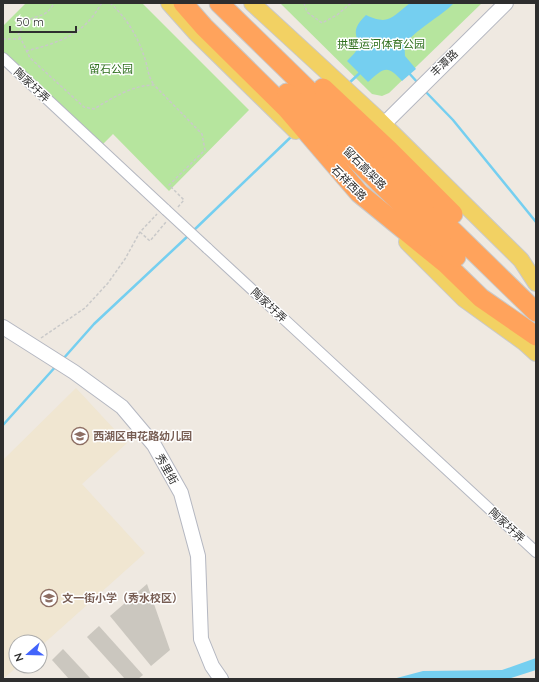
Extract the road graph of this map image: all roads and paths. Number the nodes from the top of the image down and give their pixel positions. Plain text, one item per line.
1 (54, 3) edge
2 (102, 3) edge
3 (110, 3) edge
4 (169, 3) edge
5 (183, 3) edge
6 (191, 3) edge
7 (304, 3) edge
8 (351, 3) edge
9 (492, 3) edge
10 (506, 3) edge
11 (225, 4) edge
12 (254, 4) edge
13 (206, 24) junction
14 (3, 39) edge
15 (20, 39) junction
16 (26, 51) junction
17 (3, 58) edge
18 (324, 80) junction
19 (288, 83) junction
20 (418, 83) junction
21 (154, 85) junction
22 (326, 114) junction
23 (287, 116) junction
24 (374, 122) junction
25 (360, 193) junction
26 (184, 200) dead end
27 (444, 205) junction
28 (164, 209) junction
29 (140, 232) junction
30 (150, 241) dead end
31 (536, 284) edge
32 (536, 292) edge
33 (536, 308) edge
34 (536, 312) edge
35 (3, 327) edge
36 (536, 335) edge
37 (35, 347) junction
38 (536, 353) edge
39 (536, 552) edge
40 (221, 679) edge

1 - 15 path
2 - 16 path
3 - 21 path
4 - 23 main road
5 - 13 highway
6 - 13 highway, 留石高架路
7 - 8 path
9 - 20 street, 丰潭路
10 - 20 street, 丰潭路
11 - 18 highway
11 - 19 highway, 留石高架路
12 - 18 main road
13 - 19 highway, 留石高架路
13 - 23 highway
14 - 15 path
15 - 16 path
16 - 21 path
17 - 28 street, 陶家圩弄
18 - 22 highway
19 - 22 highway, 留石高架路
20 - 24 street, 丰潭路
21 - 26 path
22 - 23 highway
22 - 24 highway
22 - 25 highway
22 - 34 highway, 留石高架路
22 - 36 highway, 留石高架路
24 - 27 highway
24 - 31 main road
25 - 36 highway
25 - 38 main road, 石祥西路
27 - 32 main road
27 - 33 highway
28 - 29 path
28 - 39 street, 陶家圩弄, bridge
29 - 30 path
29 - 37 path
35 - 37 street, 秀里街
37 - 40 street, 秀里街

